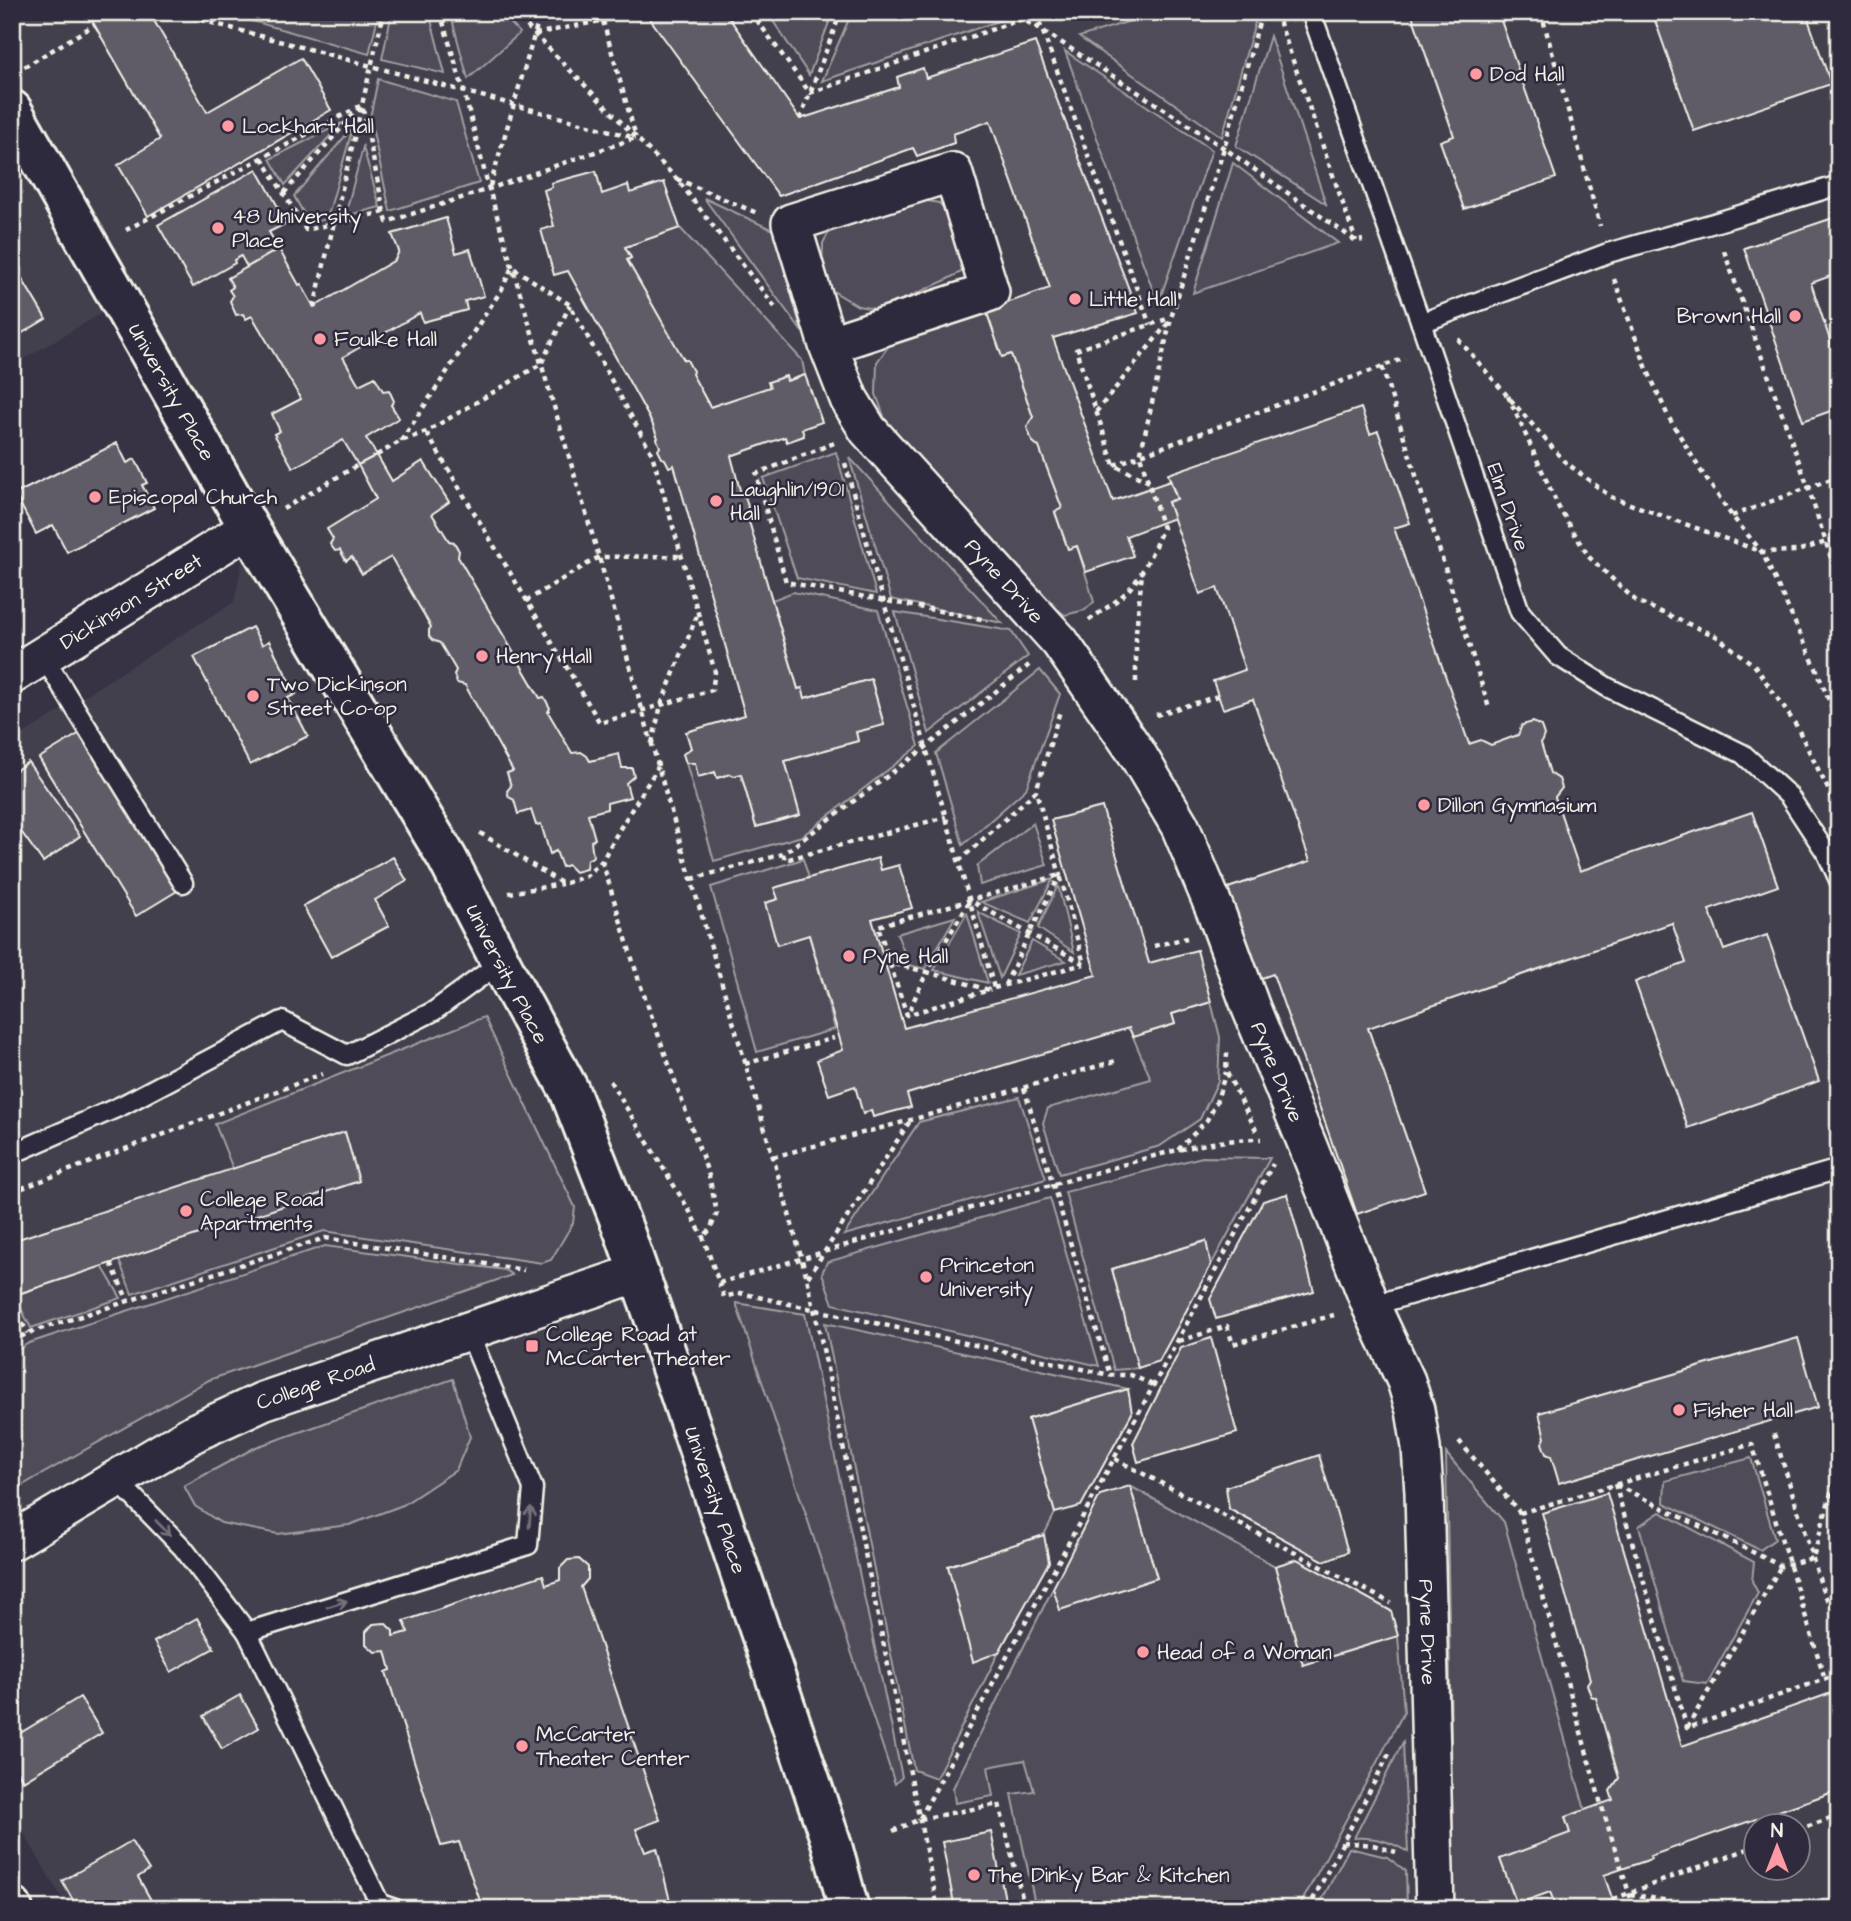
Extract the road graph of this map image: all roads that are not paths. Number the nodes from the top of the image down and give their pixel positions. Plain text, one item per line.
1 (1311, 12) edge
2 (12, 110) edge
3 (1839, 185) edge
4 (1421, 323) junction
5 (828, 345) junction
6 (249, 528) junction
7 (44, 656) junction
8 (12, 675) edge
9 (1839, 880) edge
10 (183, 883) dead end
11 (500, 962) junction
12 (12, 1154) edge
13 (1839, 1169) edge
14 (638, 1273) junction
15 (1371, 1306) junction
16 (468, 1330) junction
17 (116, 1479) junction
18 (12, 1541) edge
19 (247, 1632) junction
20 (395, 1909) edge
21 (849, 1909) edge
22 (1435, 1909) edge

1 - 4 lane, Elm Drive
2 - 6 street, University Place
3 - 4 lane
4 - 9 lane, Elm Drive
5 - 5 street, Pyne Drive
5 - 15 street, Pyne Drive
6 - 7 street, Dickinson Street
6 - 11 street, University Place
7 - 8 street, Dickinson Street
7 - 10 lane
11 - 12 lane
11 - 14 street, University Place
13 - 15 lane
14 - 16 street, College Road
14 - 21 street, University Place
15 - 22 street, Pyne Drive
16 - 17 street, College Road
19 -> 16 lane
17 - 18 street, College Road
17 -> 19 lane
19 - 20 lane

